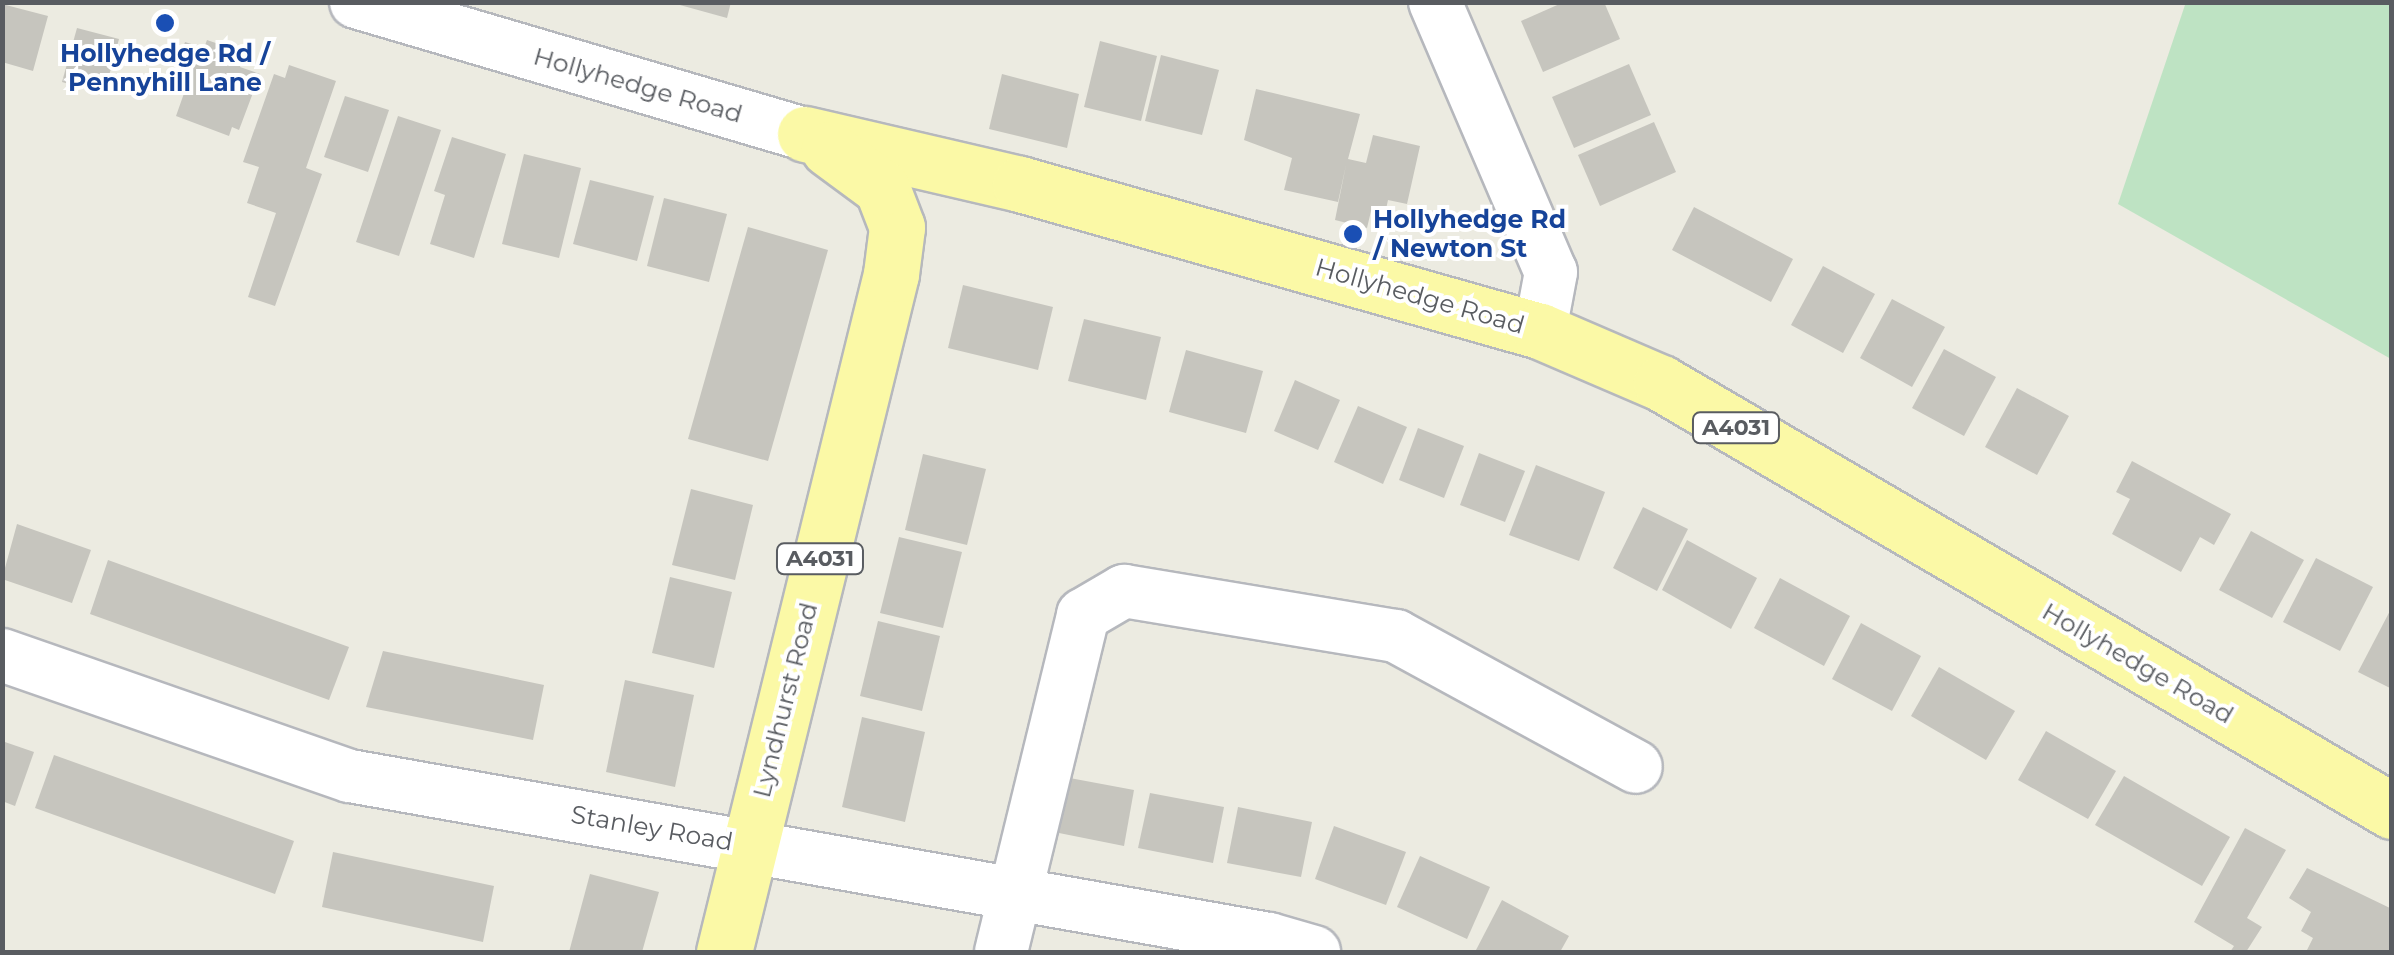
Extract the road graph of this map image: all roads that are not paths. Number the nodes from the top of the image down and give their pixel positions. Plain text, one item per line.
1 (356, 2) edge
2 (1436, 2) edge
3 (805, 134) junction
4 (1020, 184) junction
5 (891, 274) junction
6 (1540, 331) junction
7 (2, 655) edge
8 (1636, 767) dead end
9 (2392, 811) edge
10 (750, 845) junction
11 (1013, 896) junction
12 (724, 952) edge
13 (1002, 952) edge
14 (1314, 952) edge

1 - 3 street, Hollyhedge Road
2 - 6 street
3 - 4 main road, Hollyhedge Road / A4031
3 - 5 main road, Lyndhurst Road / A4031
4 - 5 main road, Lyndhurst Road / A4031
4 - 6 main road, Hollyhedge Road / A4031
5 - 10 main road, Lyndhurst Road / A4031
6 - 9 main road, Hollyhedge Road / A4031
7 - 10 street, Stanley Road
8 - 11 street
10 - 11 street, Stanley Road
10 - 12 main road, Lyndhurst Road / A4031
11 - 13 street
11 - 14 street, Stanley Road

